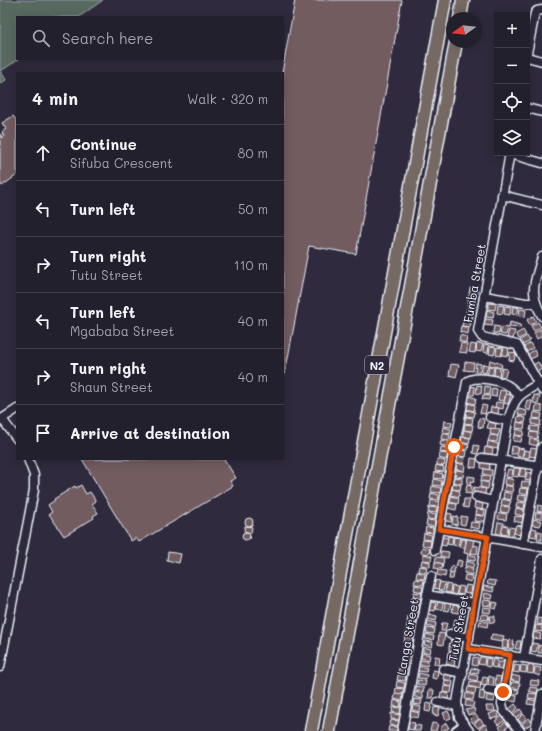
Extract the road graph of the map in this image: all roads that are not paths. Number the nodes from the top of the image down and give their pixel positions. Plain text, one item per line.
1 (445, 0) edge
2 (463, 0) edge
3 (542, 10) edge
4 (461, 12) edge
5 (455, 48) edge
6 (528, 48) edge
7 (530, 58) edge
8 (542, 61) edge
9 (530, 109) edge
10 (542, 112) edge
11 (510, 156) edge
12 (517, 156) edge
13 (542, 163) edge
14 (502, 195) junction
15 (542, 206) edge
16 (542, 257) edge
17 (484, 296) junction
18 (535, 303) junction
19 (542, 316) edge
20 (541, 385) edge
21 (519, 395) junction
22 (16, 410) edge
23 (490, 417) dead end
24 (1, 419) edge
25 (508, 421) junction
26 (16, 438) edge
27 (542, 447) edge
28 (482, 458) dead end
29 (501, 459) junction
30 (28, 460) edge
31 (540, 466) edge
32 (476, 497) dead end
33 (493, 501) junction
34 (439, 529) junction
35 (488, 537) junction
36 (523, 544) junction
37 (542, 547) edge
38 (434, 550) dead end
39 (542, 559) edge
40 (431, 576) dead end
41 (427, 595) junction
42 (474, 603) junction
43 (450, 634) dead end
44 (469, 638) junction
45 (468, 649) junction
46 (510, 655) junction
47 (524, 658) junction
48 (542, 661) edge
49 (0, 667) edge
50 (443, 669) dead end
51 (463, 673) junction
52 (488, 690) dead end
53 (503, 692) junction
54 (542, 694) edge
55 (438, 702) dead end
56 (457, 706) junction
57 (467, 728) edge
58 (311, 731) edge
59 (329, 731) edge
60 (402, 731) edge
61 (456, 731) edge
62 (520, 731) edge
63 (535, 731) edge

1 - 58 highway, N2
2 - 4 highway
3 - 6 street
5 - 59 highway, N2
7 - 8 street
9 - 10 street
11 - 14 street, Fumba Street
12 - 13 street
14 - 15 street
14 - 17 street, Fumba Street
16 - 18 street
17 - 18 street
17 - 20 street, Fumba Street
18 - 19 street
20 - 21 street
21 - 25 street, Tutu Street
21 - 34 street
22 - 24 street
23 - 25 street
24 - 26 street
25 - 29 street, Tutu Street
27 - 31 street
28 - 29 street
29 - 31 street
29 - 33 street, Tutu Street
30 - 49 street
31 - 36 street
32 - 33 street
33 - 35 street, Tutu Street
34 - 35 street
34 - 38 street
35 - 36 street
35 - 42 street, Tutu Street
36 - 37 street
39 - 47 street
40 - 41 street
41 - 42 street, Langa Street
41 - 60 street, Langa Street
42 - 44 street, Tutu Street
43 - 44 street
44 - 45 street, Tutu Street
45 - 46 street
45 - 51 street, Tutu Street
46 - 47 street
46 - 53 street
47 - 48 street
50 - 51 street
51 - 56 street, Tutu Street
52 - 53 street
53 - 62 street
54 - 63 street
55 - 56 street
56 - 57 street
57 - 61 street

